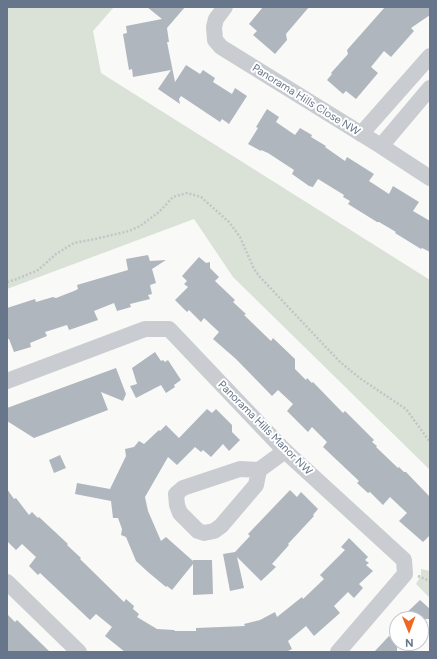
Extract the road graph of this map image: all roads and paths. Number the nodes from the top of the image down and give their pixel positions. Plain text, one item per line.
1 (226, 7) edge
2 (430, 56) edge
3 (430, 88) edge
4 (361, 134) junction
5 (381, 146) junction
6 (430, 178) edge
7 (7, 282) edge
8 (7, 381) edge
9 (430, 442) edge
10 (285, 451) junction
11 (259, 470) junction
12 (7, 582) edge
13 (79, 652) edge
14 (338, 652) edge

1 - 4 street, Panorama Hills Close NW
2 - 4 street
3 - 5 street
4 - 5 street, Panorama Hills Close NW
5 - 6 street, Panorama Hills Close NW
7 - 9 path
8 - 10 street, Panorama Hills Manor NW
10 - 11 street
10 - 14 street, Panorama Hills Manor NW
11 - 11 street
12 - 13 street

